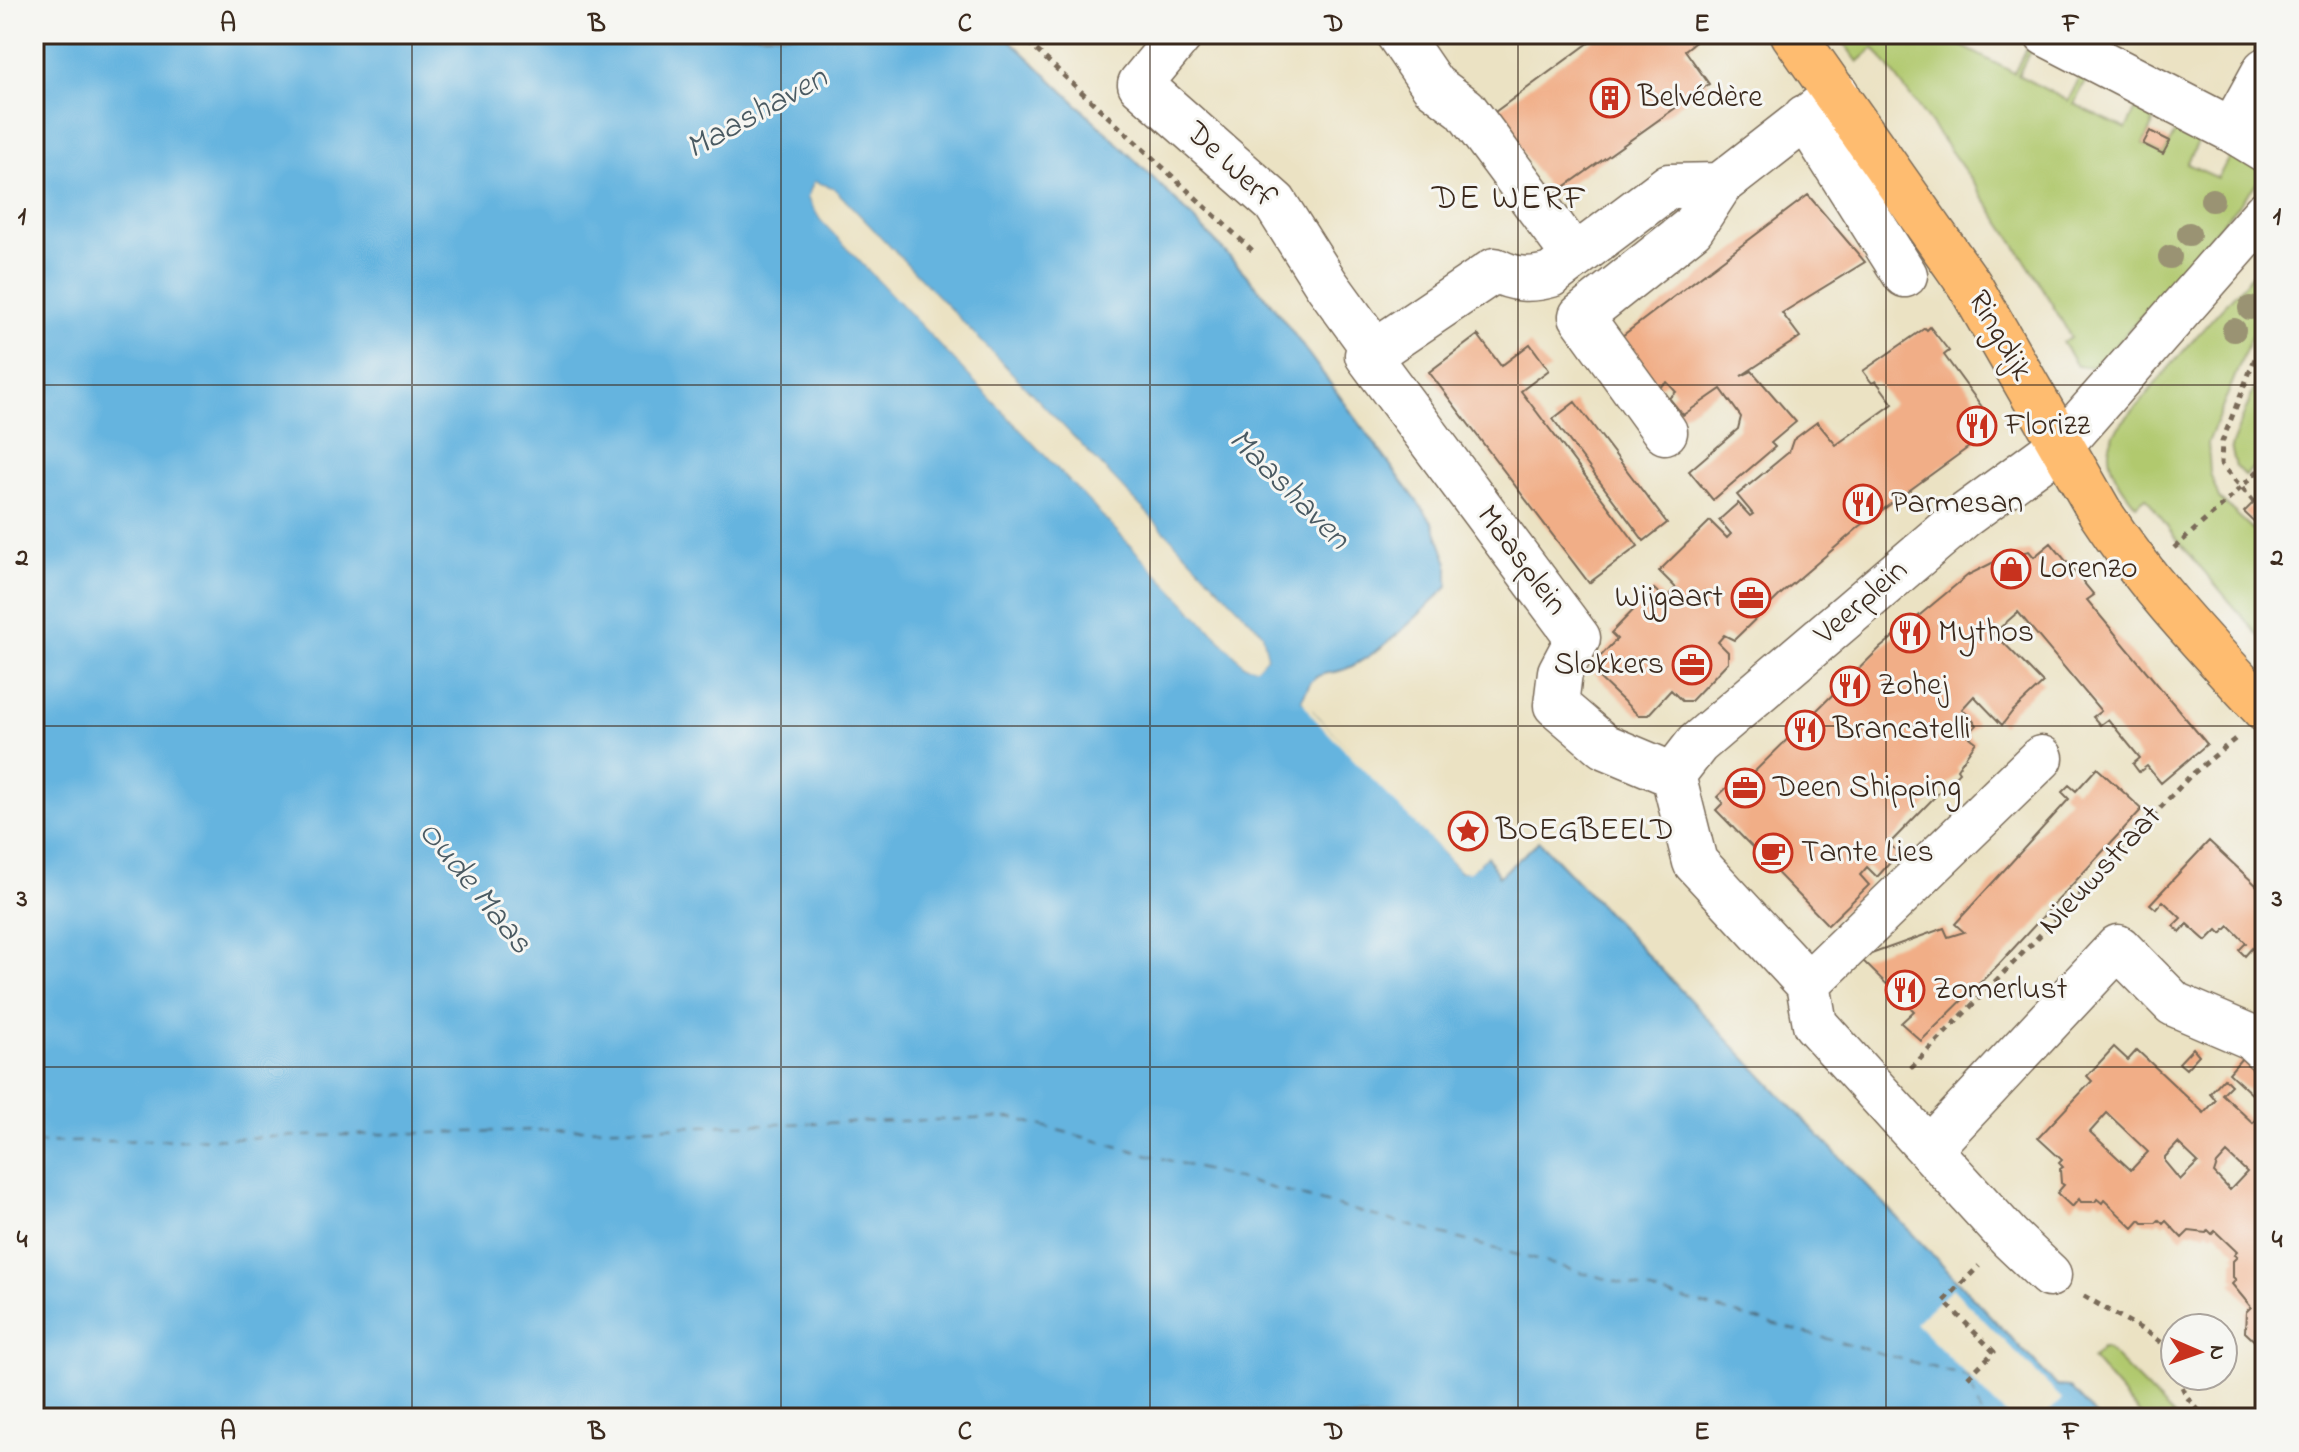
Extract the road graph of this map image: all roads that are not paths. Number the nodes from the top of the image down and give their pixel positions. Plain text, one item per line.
1 (1181, 34) edge
2 (1398, 34) edge
3 (1793, 34) edge
4 (2046, 34) edge
5 (2265, 70) edge
6 (1821, 105) junction
7 (2249, 140) edge
8 (1720, 185) junction
9 (2265, 213) edge
10 (1575, 257) junction
11 (1905, 275) dead end
12 (1371, 353) junction
13 (1665, 432) dead end
14 (2061, 445) junction
15 (2265, 710) edge
16 (2041, 758) dead end
17 (1673, 775) junction
18 (1808, 984) junction
19 (2265, 1050) edge
20 (1930, 1148) junction
21 (2049, 1275) road end

1 - 12 street, De Werf
2 - 10 street
3 - 6 main road, Ringdijk
4 - 7 street
5 - 7 street
6 - 8 street
6 - 11 street, Ringdijk
6 - 14 main road, Ringdijk
8 - 10 street
8 - 13 street
9 - 14 street, Veerplein
10 - 12 street
12 - 17 street, Maasplein
14 - 15 main road, Ringdijk
14 - 17 street, Veerplein
16 - 18 street
17 - 18 street
18 - 20 street
19 - 20 street, Nieuwstraat
20 - 21 street

